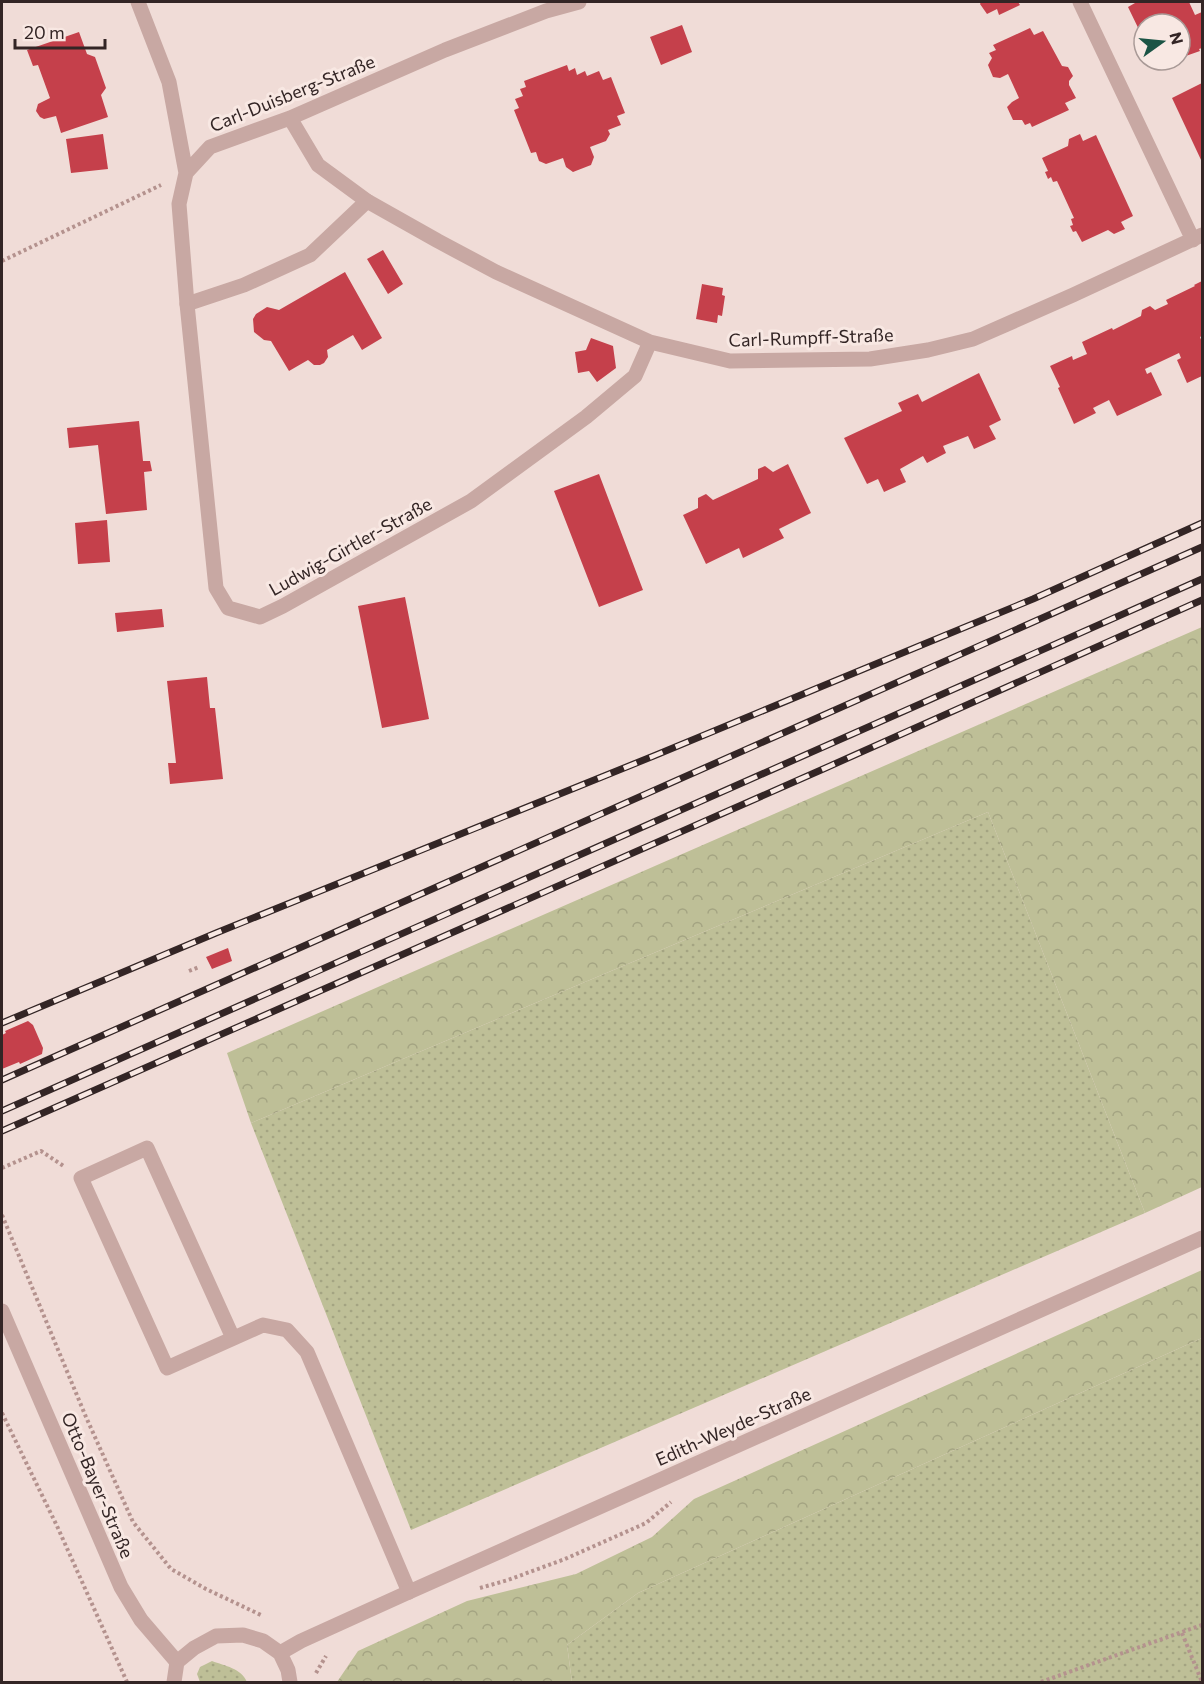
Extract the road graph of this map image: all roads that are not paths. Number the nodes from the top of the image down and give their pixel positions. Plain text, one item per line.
1 (138, 2) edge
2 (579, 2) edge
3 (1080, 2) edge
4 (290, 118) junction
5 (186, 172) junction
6 (367, 201) junction
7 (1198, 238) edge
8 (187, 304) junction
9 (650, 342) junction
10 (1203, 1238) edge
11 (2, 1311) edge
12 (233, 1338) junction
13 (409, 1592) junction
14 (280, 1653) junction
15 (177, 1662) junction
16 (174, 1683) edge
17 (290, 1683) edge

1 - 5 street
2 - 4 street, Carl-Duisberg-Straße
3 - 7 street
4 - 5 street, Carl-Duisberg-Straße
4 - 6 street, Carl-Rumpff-Straße
5 - 8 street, Ludwig-Girtler-Straße
6 - 8 street
6 - 9 street, Carl-Rumpff-Straße
7 - 9 street, Carl-Rumpff-Straße
8 - 9 street, Ludwig-Girtler-Straße
10 - 13 street, Edith-Weyde-Straße
11 - 15 street, Otto-Bayer-Straße
12 - 12 street
12 - 13 street
13 - 14 street, Edith-Weyde-Straße
14 - 15 street
14 - 17 street
15 - 16 street

